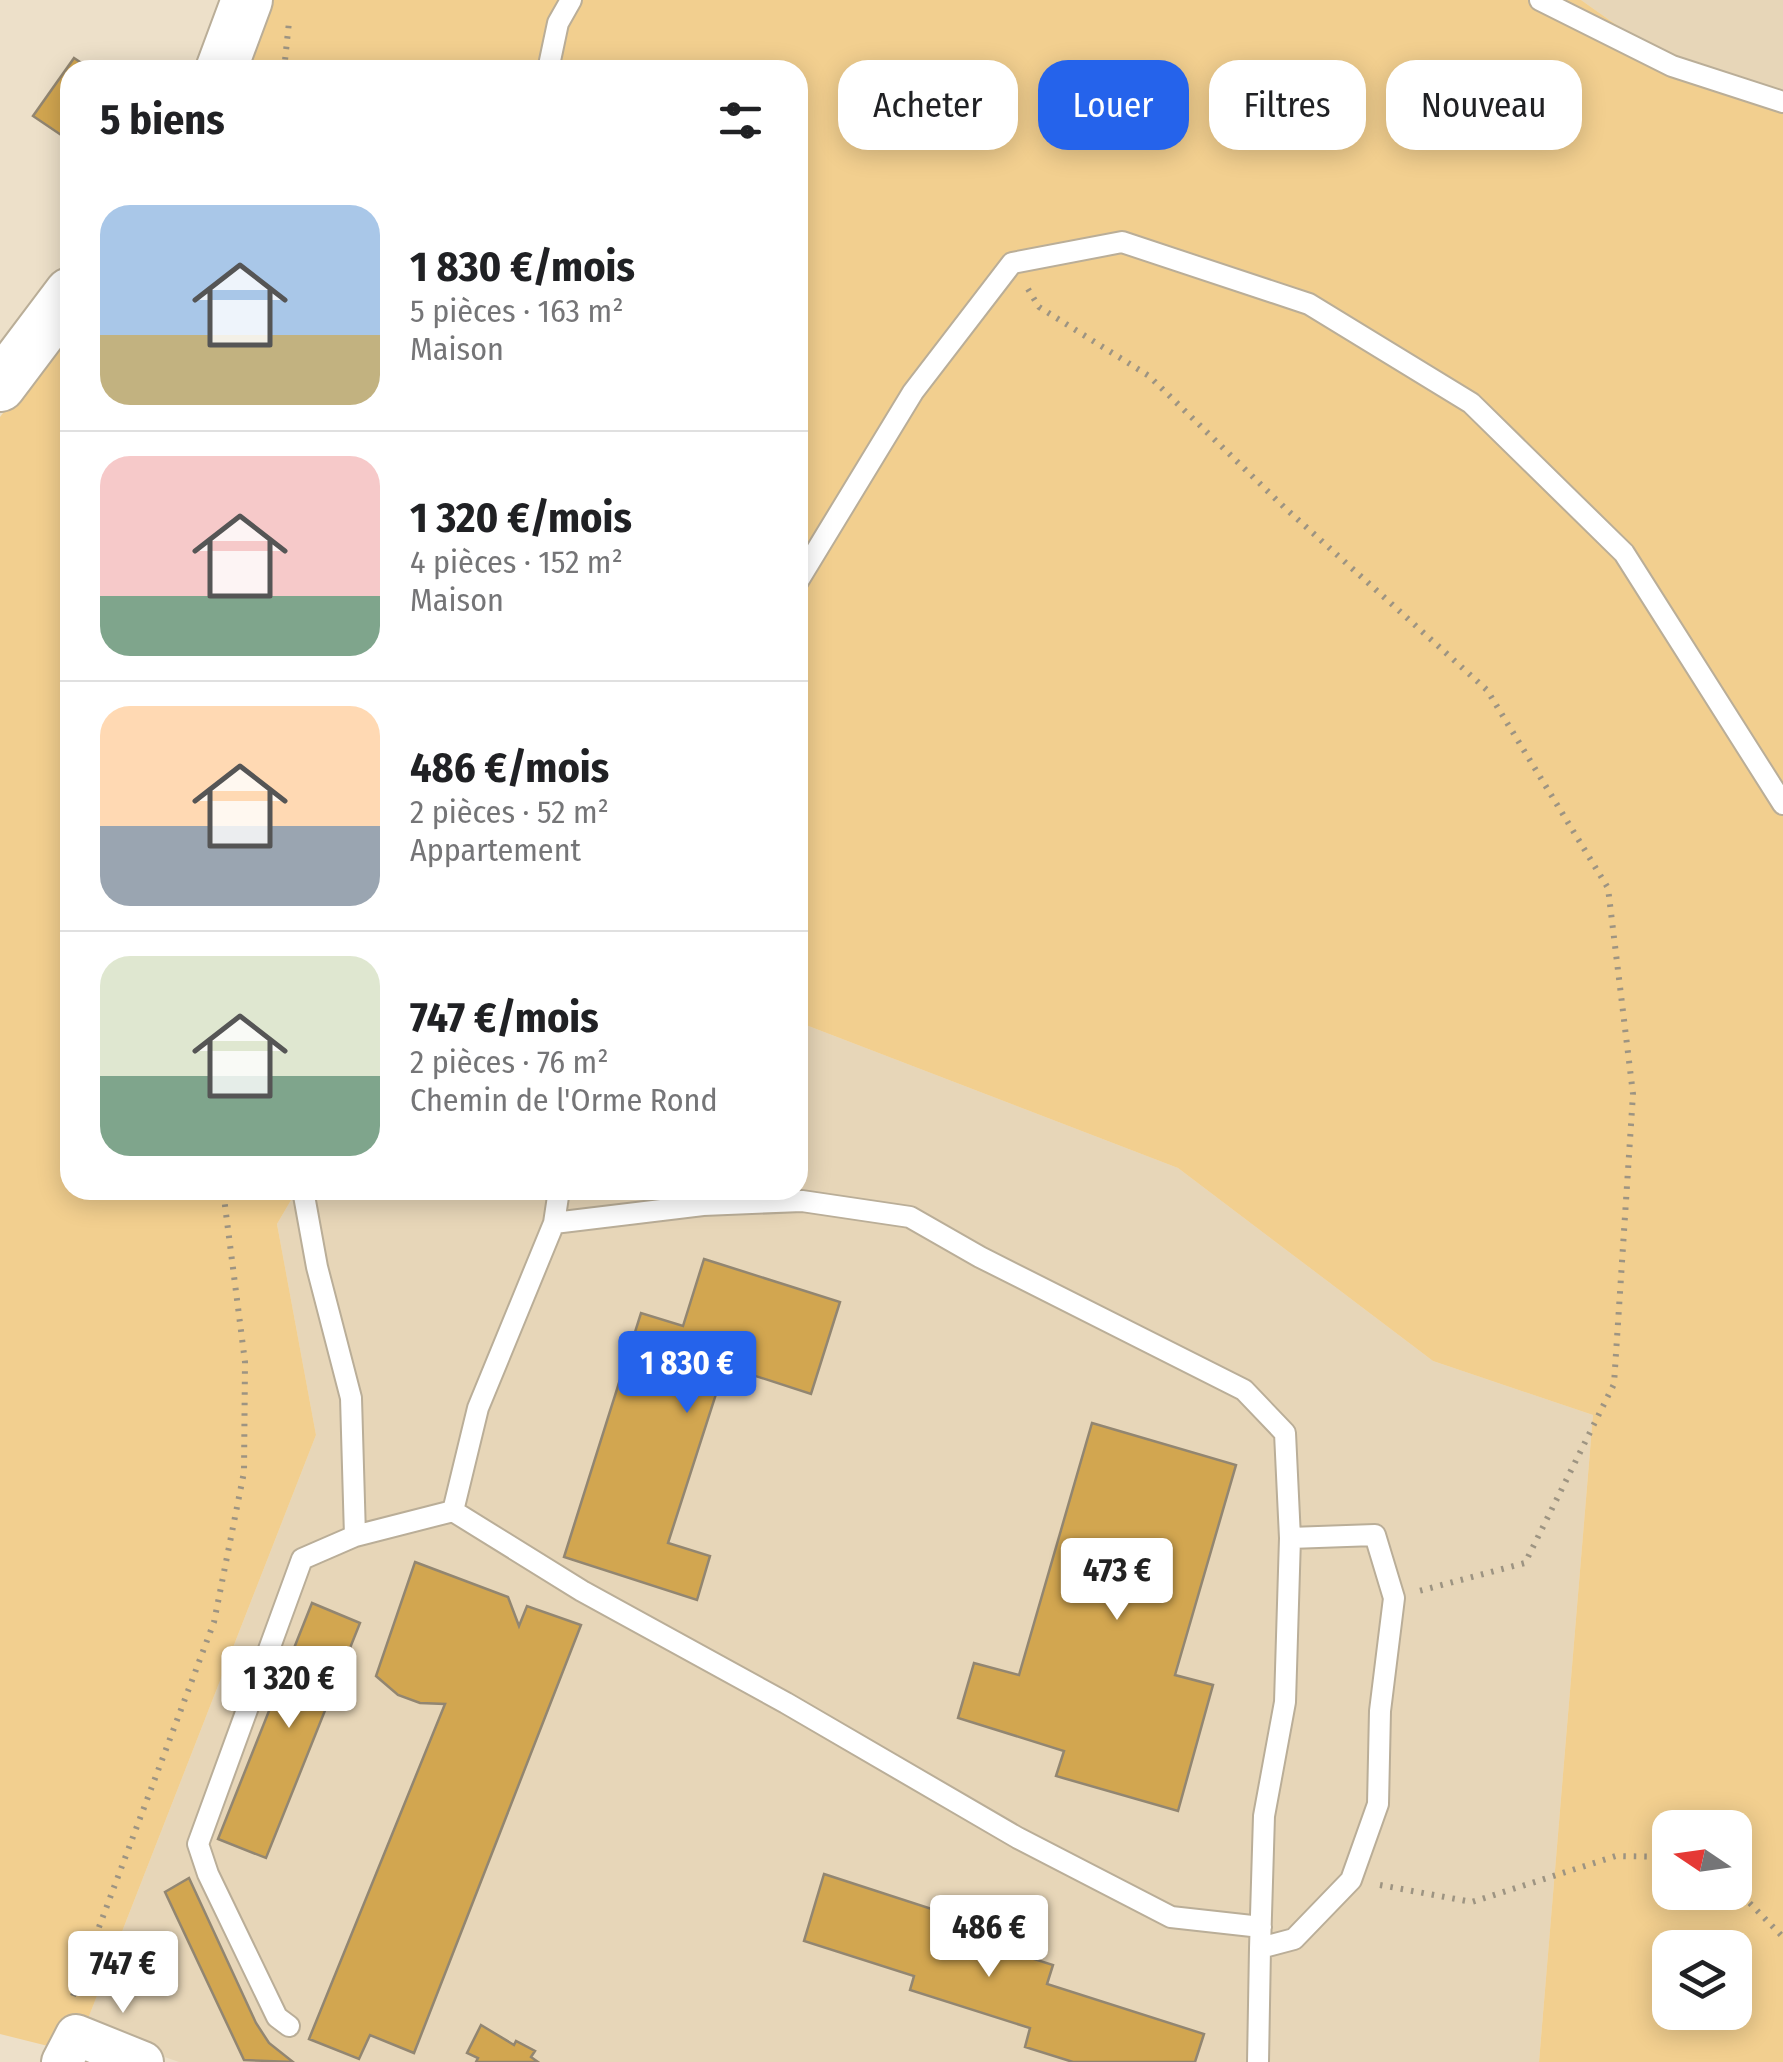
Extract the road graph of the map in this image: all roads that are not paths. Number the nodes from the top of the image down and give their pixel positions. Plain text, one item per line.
1 (572, 0) edge
2 (1540, 0) edge
3 (268, 9) edge
4 (229, 60) edge
5 (550, 60) edge
6 (1783, 102) edge
7 (60, 305) edge
8 (0, 386) edge
9 (808, 565) edge
10 (1783, 804) edge
11 (305, 1200) edge
12 (557, 1200) edge
13 (554, 1223) junction
14 (453, 1511) junction
15 (355, 1536) junction
16 (1290, 1538) junction
17 (1261, 1938) junction
18 (289, 2026) dead end
19 (69, 2049) edge
20 (143, 2062) edge
21 (1258, 2062) edge

1 - 5 lane
2 - 6 lane
3 - 4 street
7 - 8 street
9 - 10 lane
11 - 15 lane
12 - 13 lane
13 - 14 lane
13 - 16 lane
14 - 15 lane
14 - 17 lane
15 - 18 lane
16 - 17 lane
16 - 17 lane
17 - 21 lane
19 - 20 street

